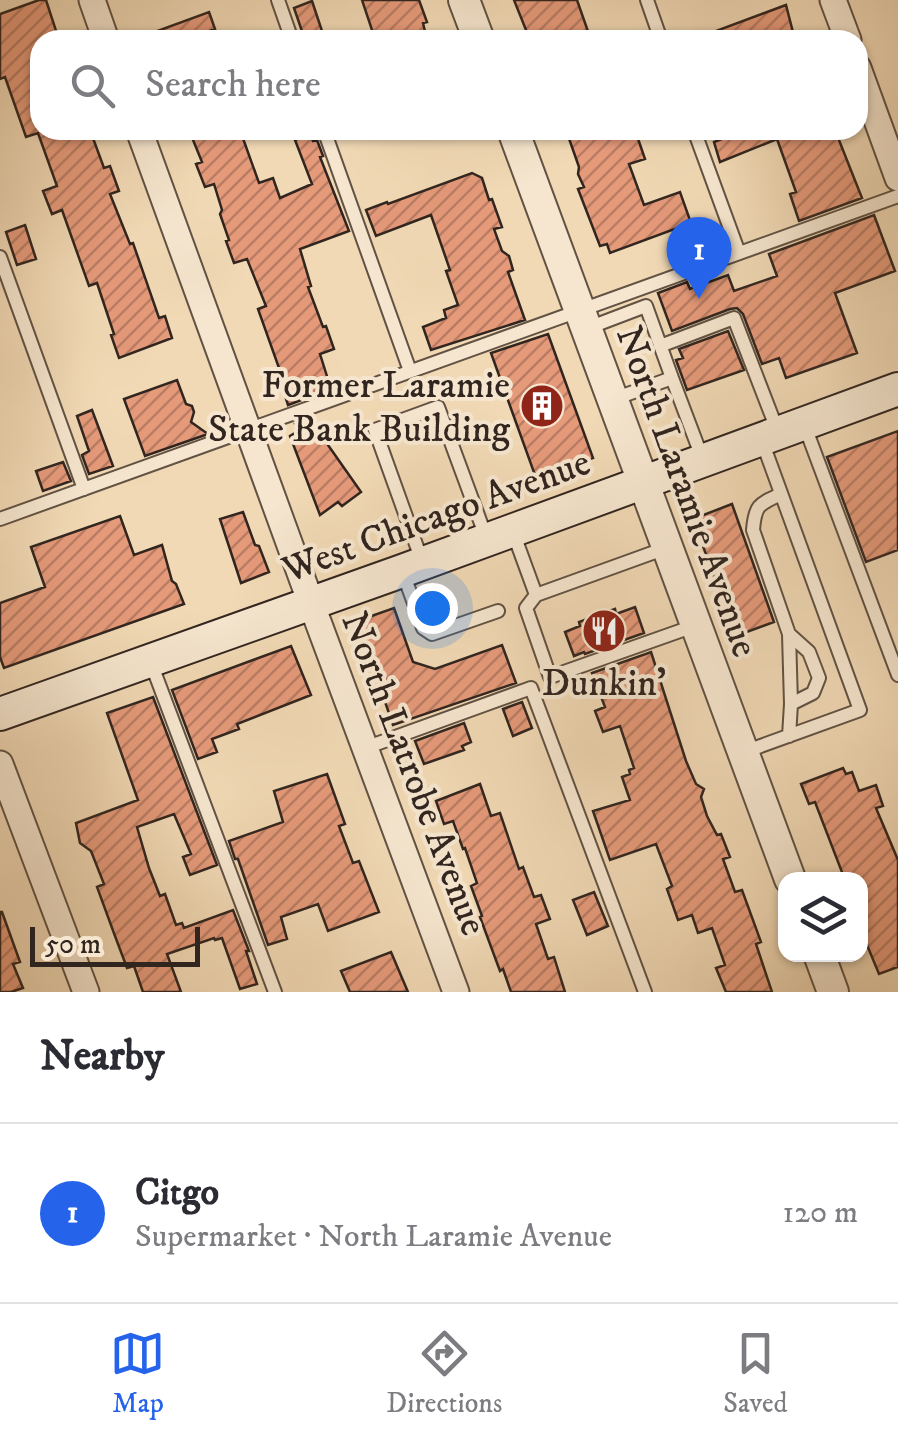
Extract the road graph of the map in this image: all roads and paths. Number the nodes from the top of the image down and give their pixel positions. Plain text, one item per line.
1 (92, 0) edge
2 (278, 0) edge
3 (464, 0) edge
4 (647, 0) edge
5 (833, 0) edge
6 (102, 30) edge
7 (288, 30) edge
8 (475, 30) edge
9 (658, 30) edge
10 (844, 30) edge
11 (868, 96) edge
12 (143, 140) edge
13 (328, 140) edge
14 (516, 140) edge
15 (698, 140) edge
16 (898, 178) edge
17 (898, 196) edge
18 (739, 253) junction
19 (0, 257) edge
20 (582, 320) junction
21 (660, 346) junction
22 (410, 372) junction
23 (672, 378) junction
24 (898, 389) edge
25 (612, 400) junction
26 (248, 430) junction
27 (781, 431) junction
28 (703, 460) junction
29 (642, 482) junction
30 (84, 488) junction
31 (781, 494) junction
32 (0, 518) edge
33 (500, 535) junction
34 (666, 548) junction
35 (412, 567) junction
36 (536, 595) junction
37 (311, 604) junction
38 (498, 611) dead end
39 (696, 626) junction
40 (788, 634) junction
41 (150, 660) junction
42 (898, 675) edge
43 (791, 704) junction
44 (0, 714) edge
45 (789, 736) junction
46 (365, 748) junction
47 (743, 753) junction
48 (0, 764) edge
49 (787, 872) edge
50 (822, 962) edge
51 (86, 992) edge
52 (275, 992) edge
53 (456, 992) edge
54 (645, 992) edge
55 (833, 992) edge

1 - 6 street
2 - 7 lane
3 - 8 street
4 - 9 lane
5 - 10 street
11 - 16 street
12 - 26 street, North Latrobe Avenue
13 - 22 lane
14 - 20 street, North Laramie Avenue
15 - 18 lane
17 - 18 lane
18 - 20 lane
19 - 30 lane
20 - 21 lane
20 - 22 lane
20 - 25 street, North Laramie Avenue
21 - 23 lane
21 - 27 lane
22 - 26 lane
23 - 25 lane
23 - 28 lane
24 - 27 main road, West Chicago Avenue
25 - 29 street, North Laramie Avenue
26 - 30 lane
26 - 37 street, North Latrobe Avenue
27 - 28 main road, West Chicago Avenue
27 - 31 lane
27 - 42 lane
28 - 29 main road, West Chicago Avenue
29 - 33 main road, West Chicago Avenue
29 - 34 street, North Laramie Avenue
30 - 32 lane
31 - 40 lane
31 - 45 lane
33 - 35 main road, West Chicago Avenue
33 - 35 lane
33 - 36 lane
34 - 36 lane
34 - 39 street, North Laramie Avenue
35 - 37 main road, West Chicago Avenue
35 - 38 lane
36 - 39 lane
37 - 41 main road, West Chicago Avenue
37 - 46 street, North Latrobe Avenue
39 - 47 street, North Laramie Avenue
40 - 43 lane
40 - 43 lane
41 - 44 main road, West Chicago Avenue
41 - 52 lane
43 - 45 lane
45 - 47 lane
46 - 53 street, North Latrobe Avenue
46 - 54 lane
47 - 49 street, North Laramie Avenue
48 - 51 street
50 - 55 street

